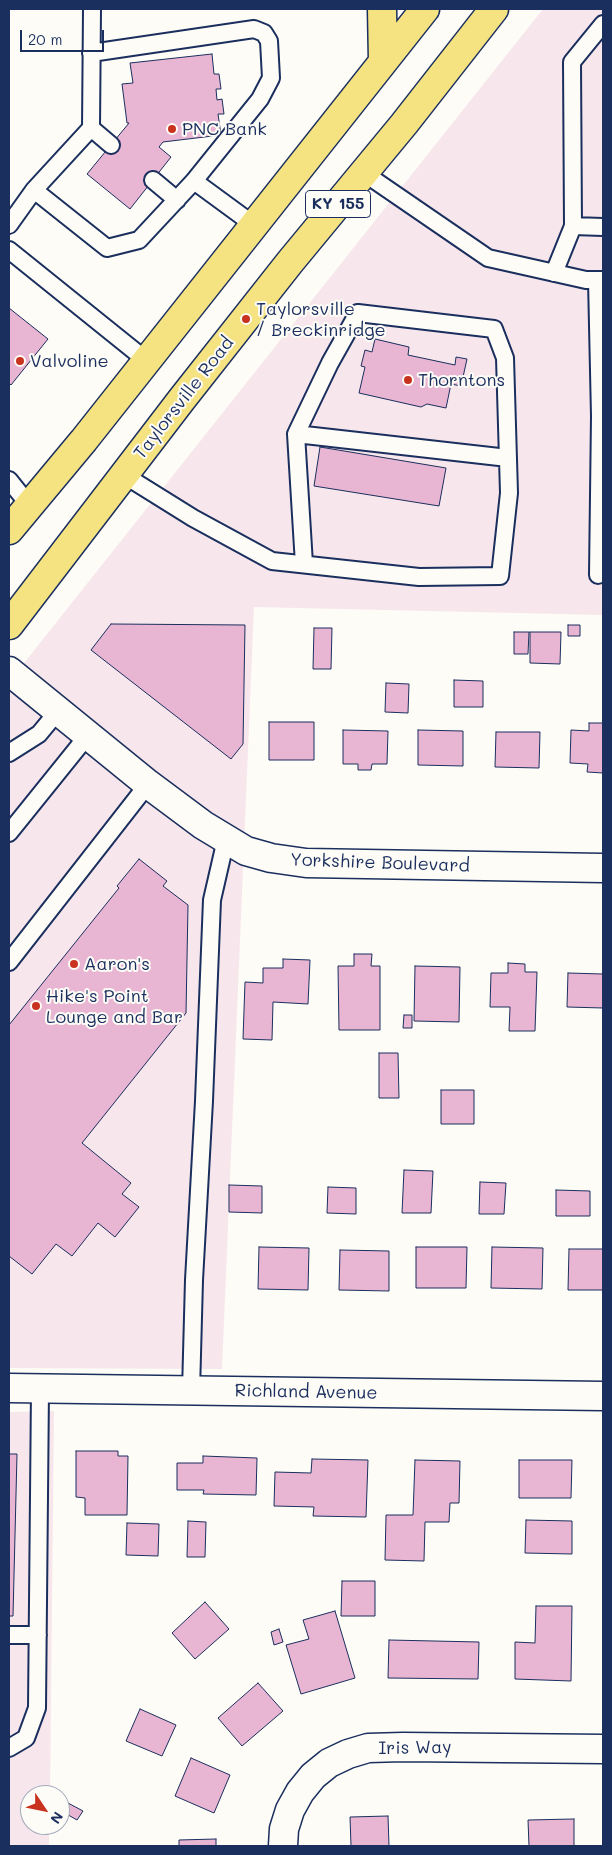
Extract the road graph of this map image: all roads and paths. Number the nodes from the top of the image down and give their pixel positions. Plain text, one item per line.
1 (92, 9) edge
2 (382, 9) edge
3 (425, 9) edge
4 (494, 9) edge
5 (603, 24) edge
6 (91, 52) junction
7 (383, 61) junction
8 (91, 128) junction
9 (111, 145) dead end
10 (364, 173) junction
11 (153, 180) dead end
12 (194, 182) junction
13 (34, 190) junction
14 (177, 200) junction
15 (9, 225) edge
16 (254, 225) junction
17 (573, 226) junction
18 (603, 227) edge
19 (9, 250) edge
20 (554, 273) junction
21 (600, 280) edge
22 (147, 361) junction
23 (602, 416) edge
24 (296, 434) junction
25 (508, 458) junction
26 (124, 475) junction
27 (9, 480) edge
28 (29, 506) junction
29 (9, 530) edge
30 (304, 564) junction
31 (598, 575) dead end
32 (9, 625) edge
33 (9, 671) edge
34 (58, 711) junction
35 (88, 735) junction
36 (9, 753) edge
37 (148, 784) junction
38 (9, 833) edge
39 (226, 839) junction
40 (603, 868) edge
41 (9, 962) edge
42 (9, 1388) edge
43 (40, 1389) junction
44 (191, 1391) junction
45 (603, 1396) edge
46 (9, 1634) edge
47 (38, 1635) junction
48 (9, 1748) edge
49 (603, 1749) edge
50 (283, 1846) edge

1 - 6 lane
2 - 7 main road
3 - 7 main road, KY 155
4 - 10 main road, Taylorsville Road / KY 155
5 - 17 lane
6 - 8 lane
6 - 12 lane
7 - 16 main road, KY 155
8 - 9 lane
8 - 13 lane
10 - 20 lane
10 - 26 main road, Taylorsville Road / KY 155
11 - 14 lane
12 - 14 lane
12 - 16 lane
13 - 14 lane
13 - 15 lane
16 - 22 main road, KY 155
17 - 18 lane
17 - 20 lane
19 - 22 lane
20 - 21 lane
21 - 23 lane
22 - 28 main road, KY 155
23 - 31 lane
24 - 25 lane
24 - 25 lane
24 - 30 lane
25 - 30 lane
26 - 30 lane
26 - 32 main road, Taylorsville Road / KY 155
27 - 28 lane
28 - 29 main road, KY 155
33 - 34 street, Yorkshire Boulevard
34 - 35 street, Yorkshire Boulevard
34 - 36 lane
35 - 37 street, Yorkshire Boulevard
35 - 38 lane
37 - 39 street, Yorkshire Boulevard
37 - 41 lane
39 - 40 street, Yorkshire Boulevard
39 - 44 lane
42 - 43 street, Richland Avenue
43 - 44 street, Richland Avenue
43 - 47 lane
44 - 45 street, Richland Avenue
46 - 47 lane
47 - 48 lane
49 - 50 street, Iris Way

